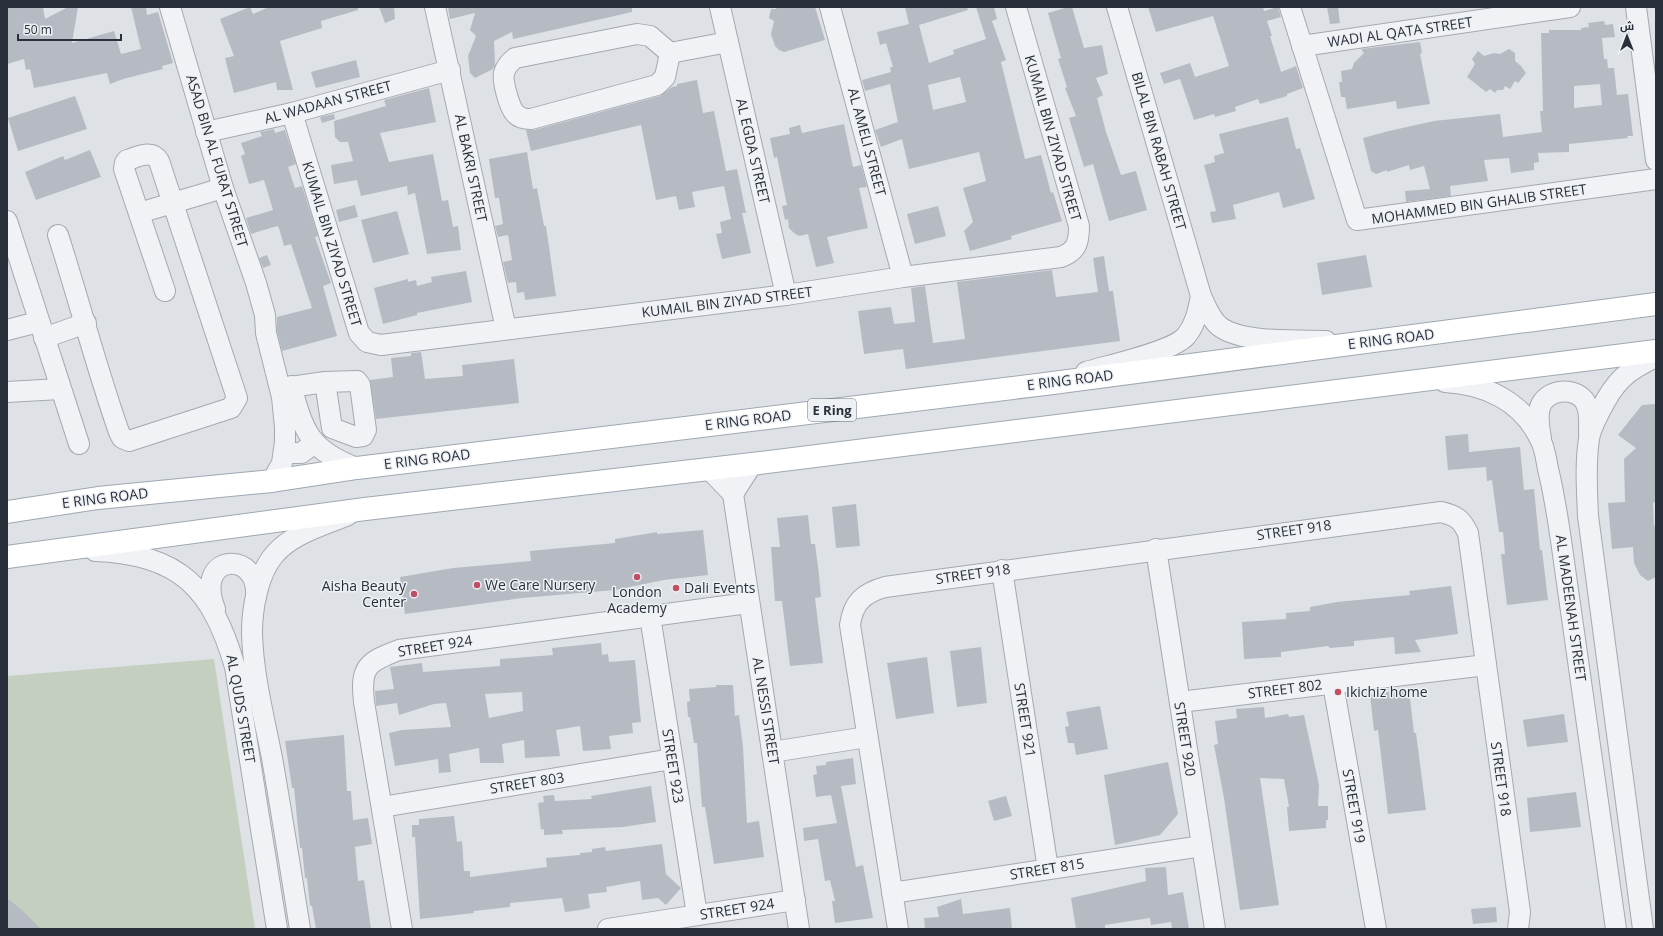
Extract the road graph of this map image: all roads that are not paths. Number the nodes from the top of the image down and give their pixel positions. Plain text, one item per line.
1 (435, 7) edge
2 (720, 7) edge
3 (830, 7) edge
4 (1016, 7) edge
5 (1117, 7) edge
6 (1290, 7) edge
7 (1570, 7) edge
8 (1636, 7) edge
9 (175, 9) edge
10 (728, 42) junction
11 (1302, 46) junction
12 (670, 53) junction
13 (450, 70) junction
14 (292, 113) junction
15 (206, 132) junction
16 (1656, 160) edge
17 (1656, 179) edge
18 (223, 188) junction
19 (173, 203) junction
20 (139, 213) junction
21 (7, 221) edge
22 (58, 235) dead end
23 (903, 277) junction
24 (165, 291) dead end
25 (786, 295) junction
26 (1201, 296) junction
27 (1656, 304) edge
28 (265, 315) junction
29 (86, 323) junction
30 (506, 329) junction
31 (7, 330) edge
32 (41, 330) junction
33 (1359, 343) junction
34 (1656, 351) edge
35 (1656, 357) edge
36 (1409, 381) junction
37 (325, 382) dead end
38 (1046, 384) junction
39 (291, 387) junction
40 (60, 388) junction
41 (7, 392) edge
42 (1589, 438) junction
43 (1541, 440) junction
44 (315, 443) junction
45 (79, 444) dead end
46 (284, 453) junction
47 (752, 464) junction
48 (357, 468) junction
49 (709, 469) junction
50 (272, 481) junction
51 (733, 494) junction
52 (365, 509) junction
53 (7, 512) edge
54 (1156, 549) junction
55 (67, 550) junction
56 (7, 558) edge
57 (1002, 570) junction
58 (256, 599) junction
59 (748, 603) junction
60 (650, 616) junction
61 (217, 617) junction
62 (1486, 665) junction
63 (1333, 684) junction
64 (1180, 702) junction
65 (867, 737) junction
66 (772, 752) junction
67 (672, 759) junction
68 (382, 807) junction
69 (1202, 846) junction
70 (1048, 869) junction
71 (892, 893) junction
72 (795, 900) junction
73 (697, 915) junction
74 (277, 929) edge
75 (300, 929) edge
76 (402, 929) edge
77 (608, 929) edge
78 (799, 929) edge
79 (898, 929) edge
80 (1215, 929) edge
81 (1376, 929) edge
82 (1518, 929) edge
83 (1616, 929) edge
84 (1643, 929) edge

1 - 13 street, AL BAKRI STREET
2 - 10 street, AL EGDA STREET
3 - 23 street, AL AMELI STREET
4 - 23 street, KUMAIL BIN ZIYAD STREET
5 - 26 street, BILAL BIN RABAH STREET
6 - 11 street, MOHAMMED BIN GHALIB STREET
7 - 11 street, WADI AL QATA STREET
8 - 16 street
9 - 15 street, ASAD BIN AL FURAT STREET
10 - 12 street
10 - 25 street, AL EGDA STREET
11 - 17 street, MOHAMMED BIN GHALIB STREET
12 - 12 street
13 - 14 street, AL WADAAN STREET
13 - 30 street, AL BAKRI STREET
14 - 15 street, AL WADAAN STREET
14 - 30 street, KUMAIL BIN ZIYAD STREET
15 - 18 street, ASAD BIN AL FURAT STREET
18 - 19 street
18 - 28 street, ASAD BIN AL FURAT STREET
19 - 20 street
19 - 20 street
19 - 29 street
20 - 24 street
21 - 32 street
22 - 29 street
23 - 25 street, KUMAIL BIN ZIYAD STREET
25 - 30 street, KUMAIL BIN ZIYAD STREET
26 - 33 street, BILAL BIN RABAH STREET
26 - 38 street, BILAL BIN RABAH STREET
27 - 33 main road, E RING ROAD / E Ring
28 - 39 street, ASAD BIN AL FURAT STREET
28 - 46 street, ASAD BIN AL FURAT STREET
29 - 32 street
31 - 32 street
32 - 40 street
33 - 38 main road, E RING ROAD / E Ring
34 - 36 main road
35 - 42 street, AL MADEENAH STREET
36 - 43 street, AL MADEENAH STREET
36 - 47 main road
37 - 39 street
38 - 48 main road, E RING ROAD / E Ring
39 - 44 street, ASAD BIN AL FURAT STREET
40 - 41 street
40 - 45 street
42 - 43 street
42 - 84 street, AL MADEENAH STREET
43 - 83 street, AL MADEENAH STREET
44 - 46 street
44 - 48 street, ASAD BIN AL FURAT STREET
46 - 50 street, ASAD BIN AL FURAT STREET
47 - 49 main road
47 - 51 street
48 - 50 main road, E RING ROAD / E Ring
49 - 51 street
49 - 52 main road
50 - 53 main road, E RING ROAD / E Ring
51 - 59 street, AL NESSI STREET
52 - 55 main road
52 - 58 street, AL QUDS STREET
54 - 57 street, STREET 918
54 - 62 street, STREET 918
54 - 64 street, STREET 920
55 - 56 main road
55 - 61 street, AL QUDS STREET
57 - 65 street, STREET 918
57 - 70 street, STREET 921
58 - 61 street
58 - 75 street, AL QUDS STREET
59 - 60 street, STREET 924
59 - 66 street, AL NESSI STREET
60 - 67 street, STREET 923
60 - 68 street, STREET 924
61 - 74 street, AL QUDS STREET
62 - 63 street, STREET 802
62 - 82 street, STREET 918
63 - 64 street, STREET 802
63 - 81 street, STREET 919
64 - 69 street, STREET 920
65 - 66 street
65 - 71 street, STREET 918
66 - 72 street, AL NESSI STREET
67 - 68 street, STREET 803
67 - 73 street, STREET 923
68 - 76 street, STREET 924
69 - 70 street, STREET 815
69 - 80 street, STREET 920
70 - 71 street, STREET 815
71 - 79 street, STREET 918
72 - 73 street, STREET 924
72 - 78 street, AL NESSI STREET
73 - 77 street, STREET 924

